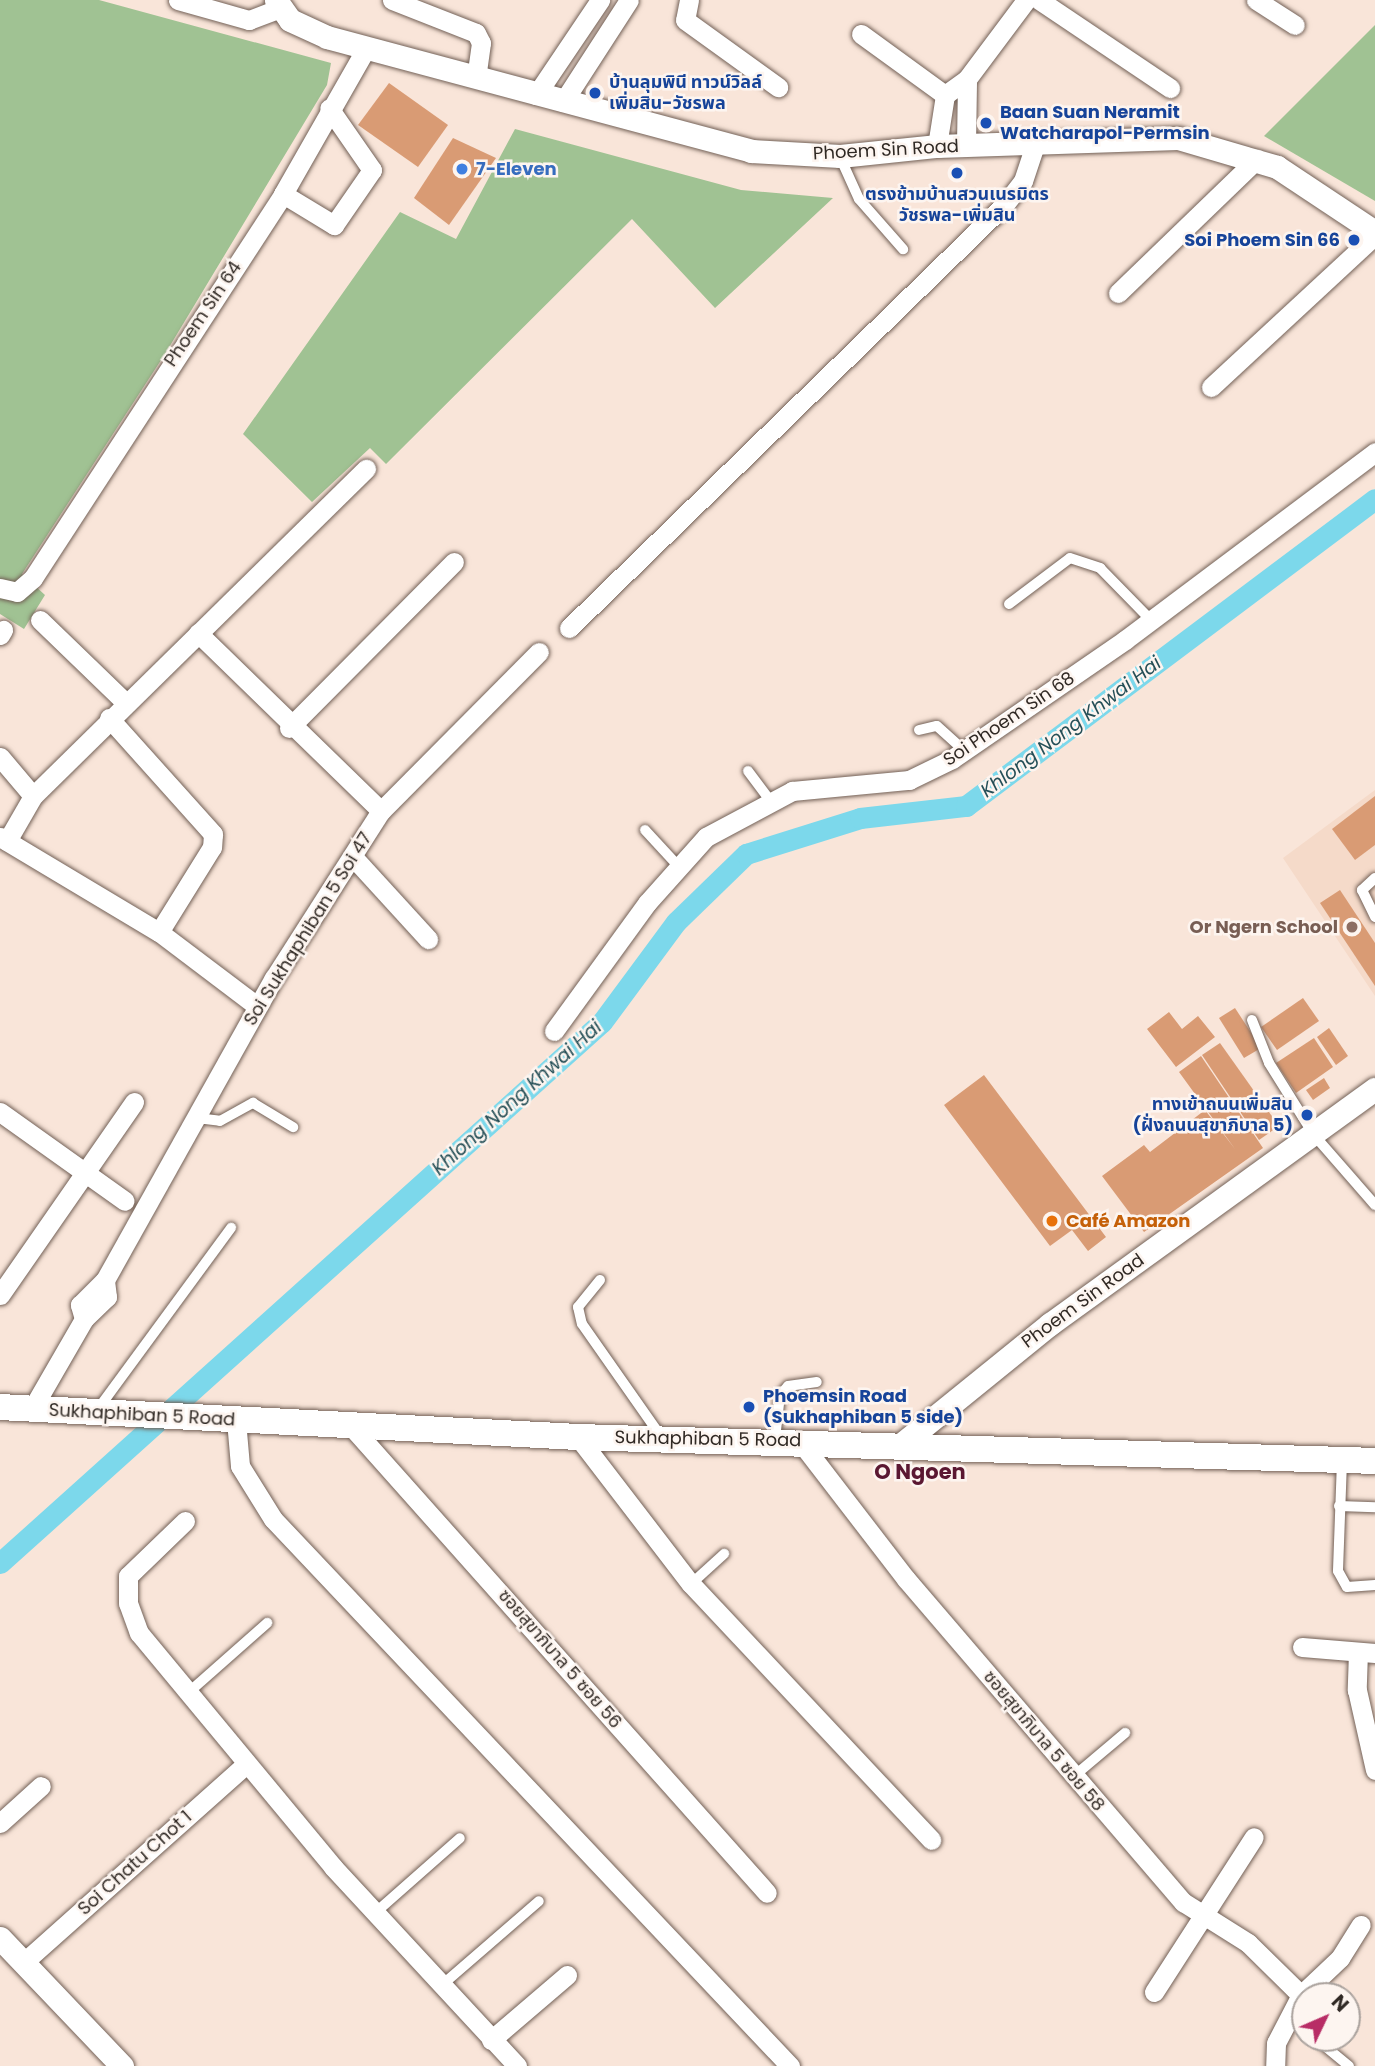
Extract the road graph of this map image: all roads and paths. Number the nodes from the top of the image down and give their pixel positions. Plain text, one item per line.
1 (178, 0) edge
2 (392, 0) edge
3 (600, 0) edge
4 (629, 0) edge
5 (689, 0) edge
6 (1026, 0) edge
7 (1039, 0) edge
8 (1256, 0) edge
9 (278, 4) edge
10 (1295, 25) dead end
11 (861, 34) dead end
12 (367, 47) junction
13 (476, 78) junction
14 (967, 79) junction
15 (779, 87) dead end
16 (1170, 89) dead end
17 (536, 95) junction
18 (945, 95) junction
19 (563, 102) junction
20 (329, 108) junction
21 (1036, 142) junction
22 (966, 145) junction
23 (937, 146) junction
24 (840, 156) junction
25 (1257, 159) junction
26 (283, 194) junction
27 (1375, 234) edge
28 (904, 249) dead end
29 (1118, 293) dead end
30 (1211, 387) dead end
31 (1375, 452) edge
32 (366, 469) dead end
33 (454, 562) dead end
34 (0, 588) edge
35 (1009, 604) dead end
36 (40, 620) dead end
37 (1151, 620) junction
38 (569, 628) dead end
39 (198, 633) junction
40 (539, 652) dead end
41 (125, 702) junction
42 (109, 718) junction
43 (289, 728) junction
44 (919, 730) dead end
45 (964, 751) junction
46 (0, 757) edge
47 (748, 771) dead end
48 (33, 796) junction
49 (771, 802) junction
50 (381, 811) junction
51 (645, 830) dead end
52 (3, 839) edge
53 (354, 858) junction
54 (679, 867) junction
55 (1375, 878) edge
56 (1375, 918) edge
57 (159, 932) junction
58 (428, 939) dead end
59 (257, 1006) junction
60 (1252, 1020) dead end
61 (554, 1031) dead end
62 (1375, 1088) edge
63 (134, 1102) dead end
64 (2, 1117) edge
65 (198, 1118) junction
66 (293, 1127) dead end
67 (1314, 1135) junction
68 (84, 1173) junction
69 (125, 1201) dead end
70 (1375, 1205) edge
71 (231, 1228) dead end
72 (600, 1280) dead end
73 (0, 1295) edge
74 (817, 1382) dead end
75 (0, 1407) edge
76 (32, 1409) junction
77 (97, 1409) junction
78 (236, 1420) junction
79 (351, 1426) junction
80 (578, 1437) junction
81 (662, 1438) junction
82 (787, 1439) junction
83 (898, 1447) junction
84 (1342, 1460) junction
85 (1375, 1461) edge
86 (1339, 1506) junction
87 (1375, 1507) edge
88 (185, 1521) dead end
89 (724, 1554) dead end
90 (691, 1584) junction
91 (1375, 1585) edge
92 (267, 1623) dead end
93 (1302, 1647) dead end
94 (1366, 1652) edge
95 (188, 1693) junction
96 (1125, 1732) dead end
97 (246, 1764) junction
98 (1375, 1770) edge
99 (1073, 1776) junction
100 (41, 1786) dead end
101 (0, 1823) edge
102 (1254, 1837) dead end
103 (460, 1838) dead end
104 (931, 1840) dead end
105 (767, 1893) dead end
106 (539, 1901) dead end
107 (1206, 1912) junction
108 (374, 1913) junction
109 (1361, 1925) dead end
110 (0, 1938) edge
111 (24, 1962) junction
112 (566, 1975) dead end
113 (1315, 1982) edge
114 (442, 1985) junction
115 (1291, 1986) edge
116 (1154, 1992) dead end
117 (1291, 2029) edge
118 (491, 2040) junction
119 (1330, 2052) edge
120 (1343, 2064) edge
121 (122, 2066) edge
122 (517, 2066) edge
123 (790, 2066) edge
124 (1275, 2066) edge

1 - 9 street
2 - 13 street
3 - 17 street
4 - 19 street
5 - 15 street
6 - 14 street
7 - 16 street
8 - 10 street
9 - 12 street, Phoem Sin Road
11 - 18 street
12 - 13 street, Phoem Sin Road
12 - 20 street, Phoem Sin 64
13 - 17 street, Phoem Sin Road
14 - 18 street
14 - 22 street
17 - 19 street, Phoem Sin Road
18 - 23 street
19 - 24 street, Phoem Sin Road
20 - 26 street, Phoem Sin 64
20 - 26 street
21 - 22 street, Phoem Sin Road
21 - 25 street, Phoem Sin Road
21 - 38 street
22 - 23 street, Phoem Sin Road
23 - 24 street, Phoem Sin Road
24 - 28 lane
25 - 27 street, Phoem Sin Road
25 - 29 street
26 - 34 street, Phoem Sin 64
27 - 30 street
31 - 37 street, Soi Phoem Sin 68
32 - 39 street
33 - 43 street
35 - 37 lane
36 - 41 street
37 - 45 street, Soi Phoem Sin 68
39 - 41 street
39 - 43 street
40 - 50 street, Soi Sukhaphiban 5 Soi 47
41 - 42 street
42 - 48 street
42 - 57 street
43 - 50 street
44 - 45 lane
45 - 49 street, Soi Phoem Sin 68
46 - 48 street
47 - 49 lane
48 - 52 street
49 - 54 street, Soi Phoem Sin 68
50 - 53 street, Soi Sukhaphiban 5 Soi 47
51 - 54 lane
52 - 57 street
53 - 58 street
53 - 59 street, Soi Sukhaphiban 5 Soi 47
54 - 61 street, Soi Phoem Sin 68
55 - 56 lane
57 - 59 street
59 - 65 street, Soi Sukhaphiban 5 Soi 47
60 - 67 lane
62 - 67 street, Phoem Sin Road
63 - 68 street
64 - 68 street
65 - 66 lane
65 - 76 street, Soi Sukhaphiban 5 Soi 47
67 - 70 lane
67 - 83 street, Phoem Sin Road
68 - 69 street
68 - 73 street
71 - 77 lane
72 - 81 lane
74 - 82 lane
75 - 76 main road, Sukhaphiban 5 Road
76 - 77 main road, Sukhaphiban 5 Road
77 - 78 main road, Sukhaphiban 5 Road
78 - 79 main road, Sukhaphiban 5 Road
78 - 123 street
79 - 80 main road, Sukhaphiban 5 Road
79 - 105 street, ซอยสุขาภิบาล 5 ซอย 56
80 - 81 main road, Sukhaphiban 5 Road
80 - 90 street
81 - 82 main road, Sukhaphiban 5 Road
82 - 83 main road, Sukhaphiban 5 Road
82 - 99 street, ซอยสุขาภิบาล 5 ซอย 58
83 - 84 main road, Sukhaphiban 5 Road
84 - 85 main road, Sukhaphiban 5 Road
84 - 86 lane
86 - 87 lane
86 - 91 lane
88 - 95 street
89 - 90 lane
90 - 104 street
92 - 95 lane
93 - 94 street
94 - 98 street
95 - 97 street
96 - 99 lane
97 - 108 street
97 - 111 street, Soi Chatu Chot 1
99 - 107 street, ซอยสุขาภิบาล 5 ซอย 58
100 - 101 street
102 - 107 street
103 - 108 lane
106 - 114 lane
107 - 115 street, ซอยสุขาภิบาล 5 ซอย 58
107 - 116 street
108 - 114 street
109 - 113 street
110 - 111 street
111 - 121 street
112 - 118 street
114 - 118 street
117 - 124 street
118 - 122 street
119 - 120 lane

